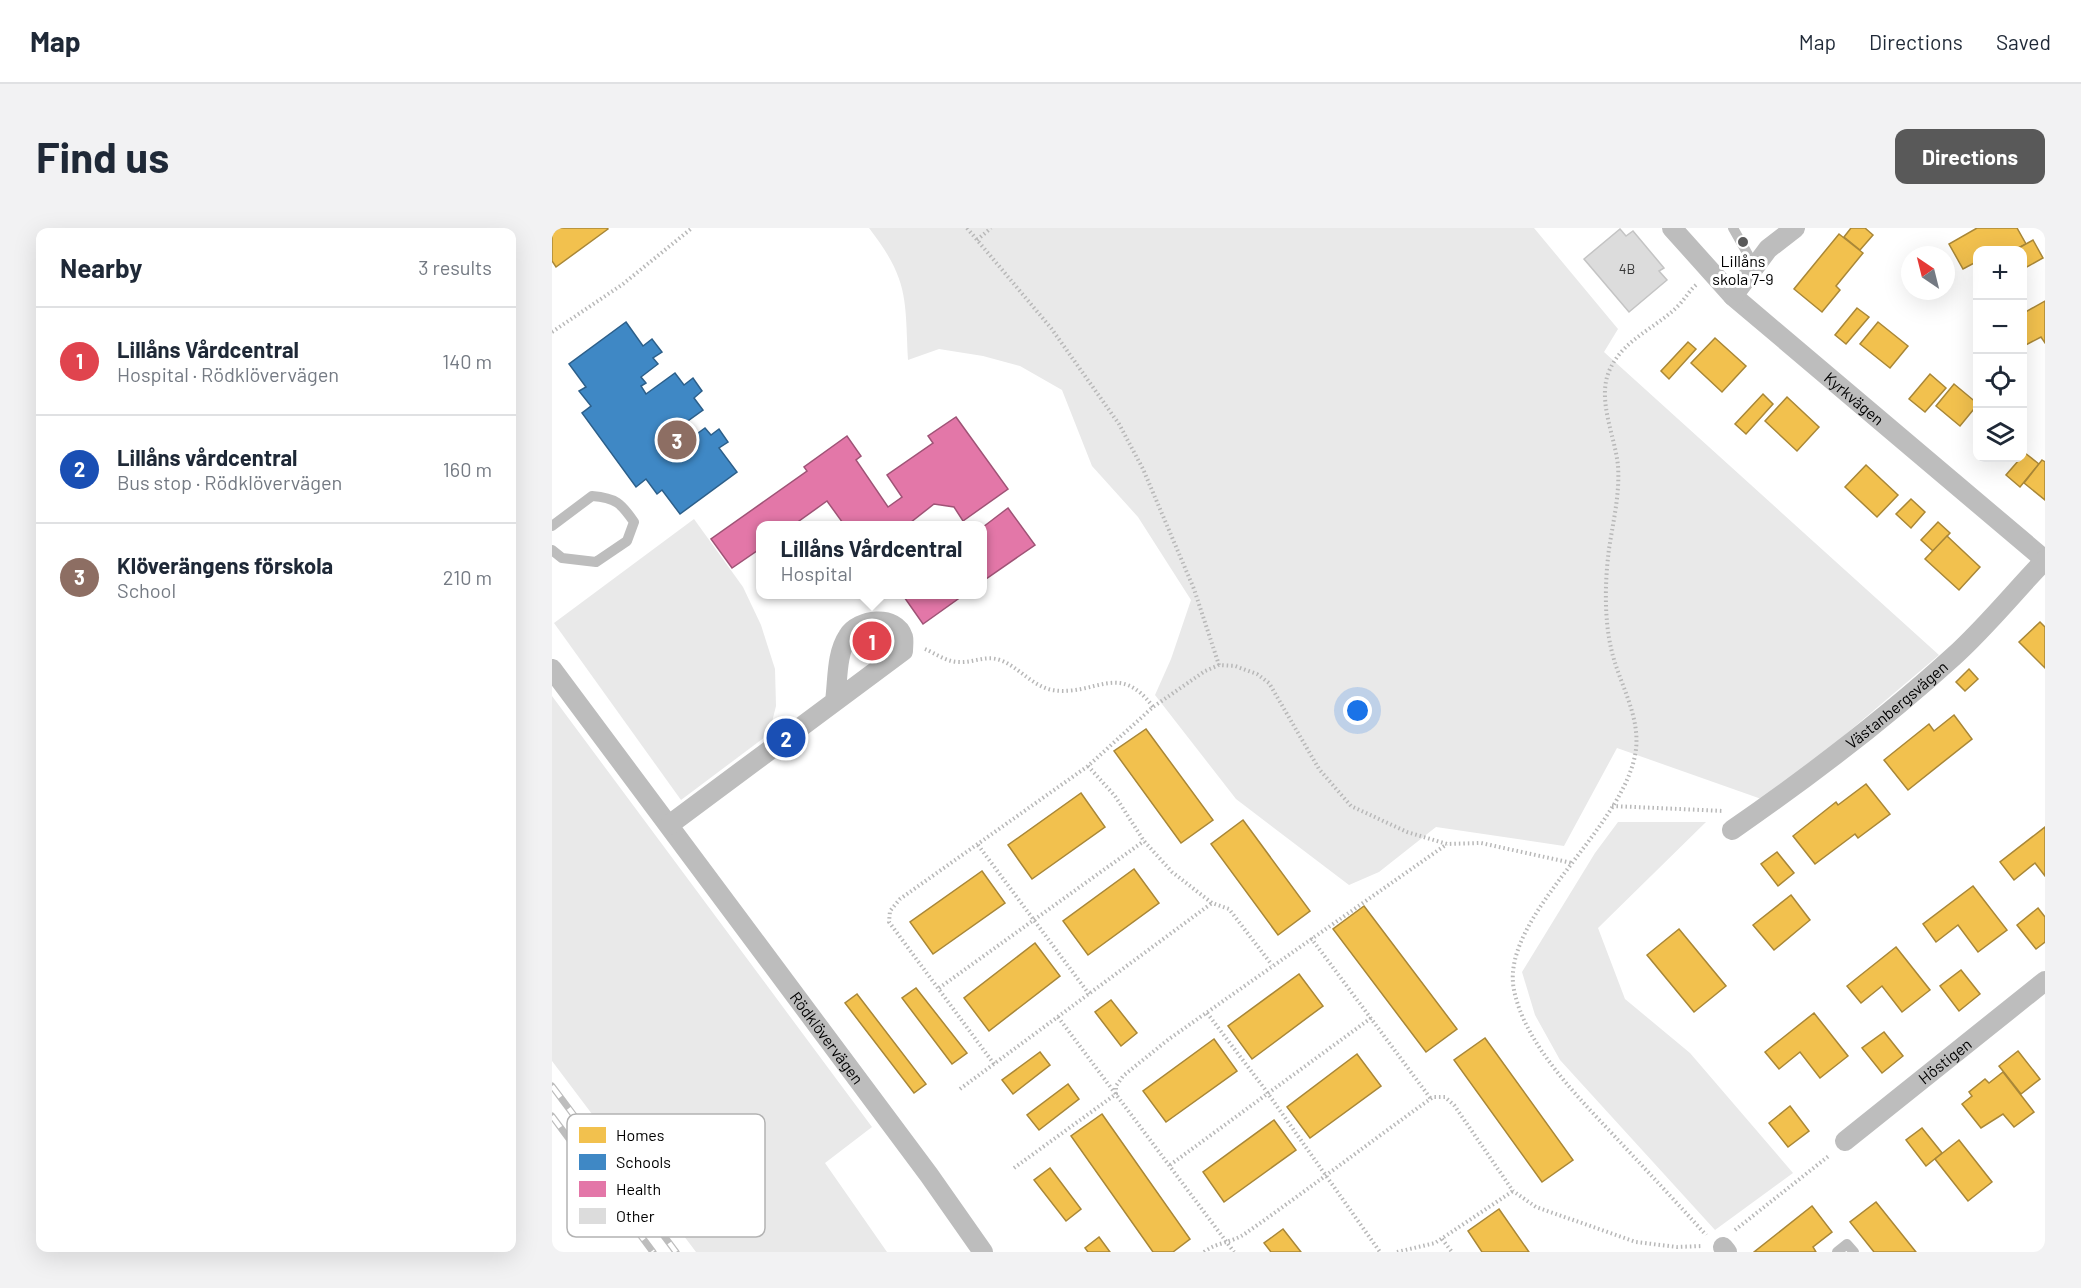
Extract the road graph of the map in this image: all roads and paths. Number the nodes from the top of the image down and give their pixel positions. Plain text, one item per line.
1 (692, 228) edge
2 (967, 228) edge
3 (991, 228) edge
4 (1672, 228) edge
5 (1733, 228) edge
6 (1795, 228) edge
7 (977, 240) junction
8 (1755, 267) junction
9 (1697, 283) dead end
10 (1732, 296) junction
11 (552, 332) edge
12 (552, 526) edge
13 (552, 550) edge
14 (2045, 560) edge
15 (903, 651) junction
16 (1219, 665) junction
17 (552, 669) edge
18 (835, 701) junction
19 (1153, 707) junction
20 (1088, 766) junction
21 (1611, 806) junction
22 (669, 825) junction
23 (1732, 830) joint
24 (1144, 841) junction
25 (1447, 844) junction
26 (978, 845) junction
27 (1572, 863) junction
28 (1212, 903) junction
29 (1034, 920) junction
30 (1311, 938) junction
31 (1272, 965) junction
32 (2045, 981) edge
33 (939, 988) junction
34 (1089, 994) junction
35 (1207, 1013) junction
36 (1058, 1017) junction
37 (1371, 1018) junction
38 (994, 1064) junction
39 (960, 1089) dead end
40 (1116, 1094) junction
41 (1268, 1094) junction
42 (1431, 1099) junction
43 (1845, 1141) joint
44 (1170, 1165) junction
45 (1014, 1168) dead end
46 (1326, 1177) junction
47 (1513, 1191) junction
48 (1442, 1239) junction
49 (1227, 1243) junction
50 (1722, 1248) edge
51 (983, 1252) edge
52 (1204, 1252) edge
53 (1234, 1252) edge
54 (1380, 1252) edge
55 (1397, 1252) edge
56 (1452, 1252) edge
57 (1702, 1252) edge
58 (1837, 1252) edge
59 (1854, 1252) edge

1 - 11 path
2 - 7 path
3 - 7 path
4 - 10 street, Kyrkvägen
5 - 8 lane
6 - 8 street
7 - 16 path
8 - 10 street
9 - 21 path
10 - 14 street, Kyrkvägen
12 - 13 lane
14 - 23 street, Västanbergsvägen
15 - 18 street
15 - 18 street
15 - 19 path
16 - 19 path
16 - 25 path
17 - 22 street, Rödklövervägen
18 - 22 street
19 - 20 path
20 - 24 path
20 - 26 path
21 - 23 path
21 - 27 path
22 - 51 street, Rödklövervägen
24 - 28 path
24 - 29 path
25 - 27 path
25 - 30 path
26 - 29 path
26 - 33 path
27 - 50 path
28 - 31 path
28 - 34 path
29 - 33 path
29 - 34 path
30 - 31 path
30 - 37 path
31 - 35 path
32 - 43 street, Höstigen
33 - 38 path
34 - 36 path
35 - 40 path
35 - 41 path
36 - 38 path
36 - 40 path
37 - 41 path
37 - 42 path
38 - 39 path
40 - 44 path
40 - 45 path
41 - 44 path
41 - 46 path
42 - 46 path
42 - 47 path
43 - 50 path
44 - 49 path
46 - 49 path
46 - 54 path
47 - 48 path
47 - 50 path
48 - 55 path
48 - 56 path
49 - 52 path
49 - 53 path
50 - 57 path
58 - 59 lane

